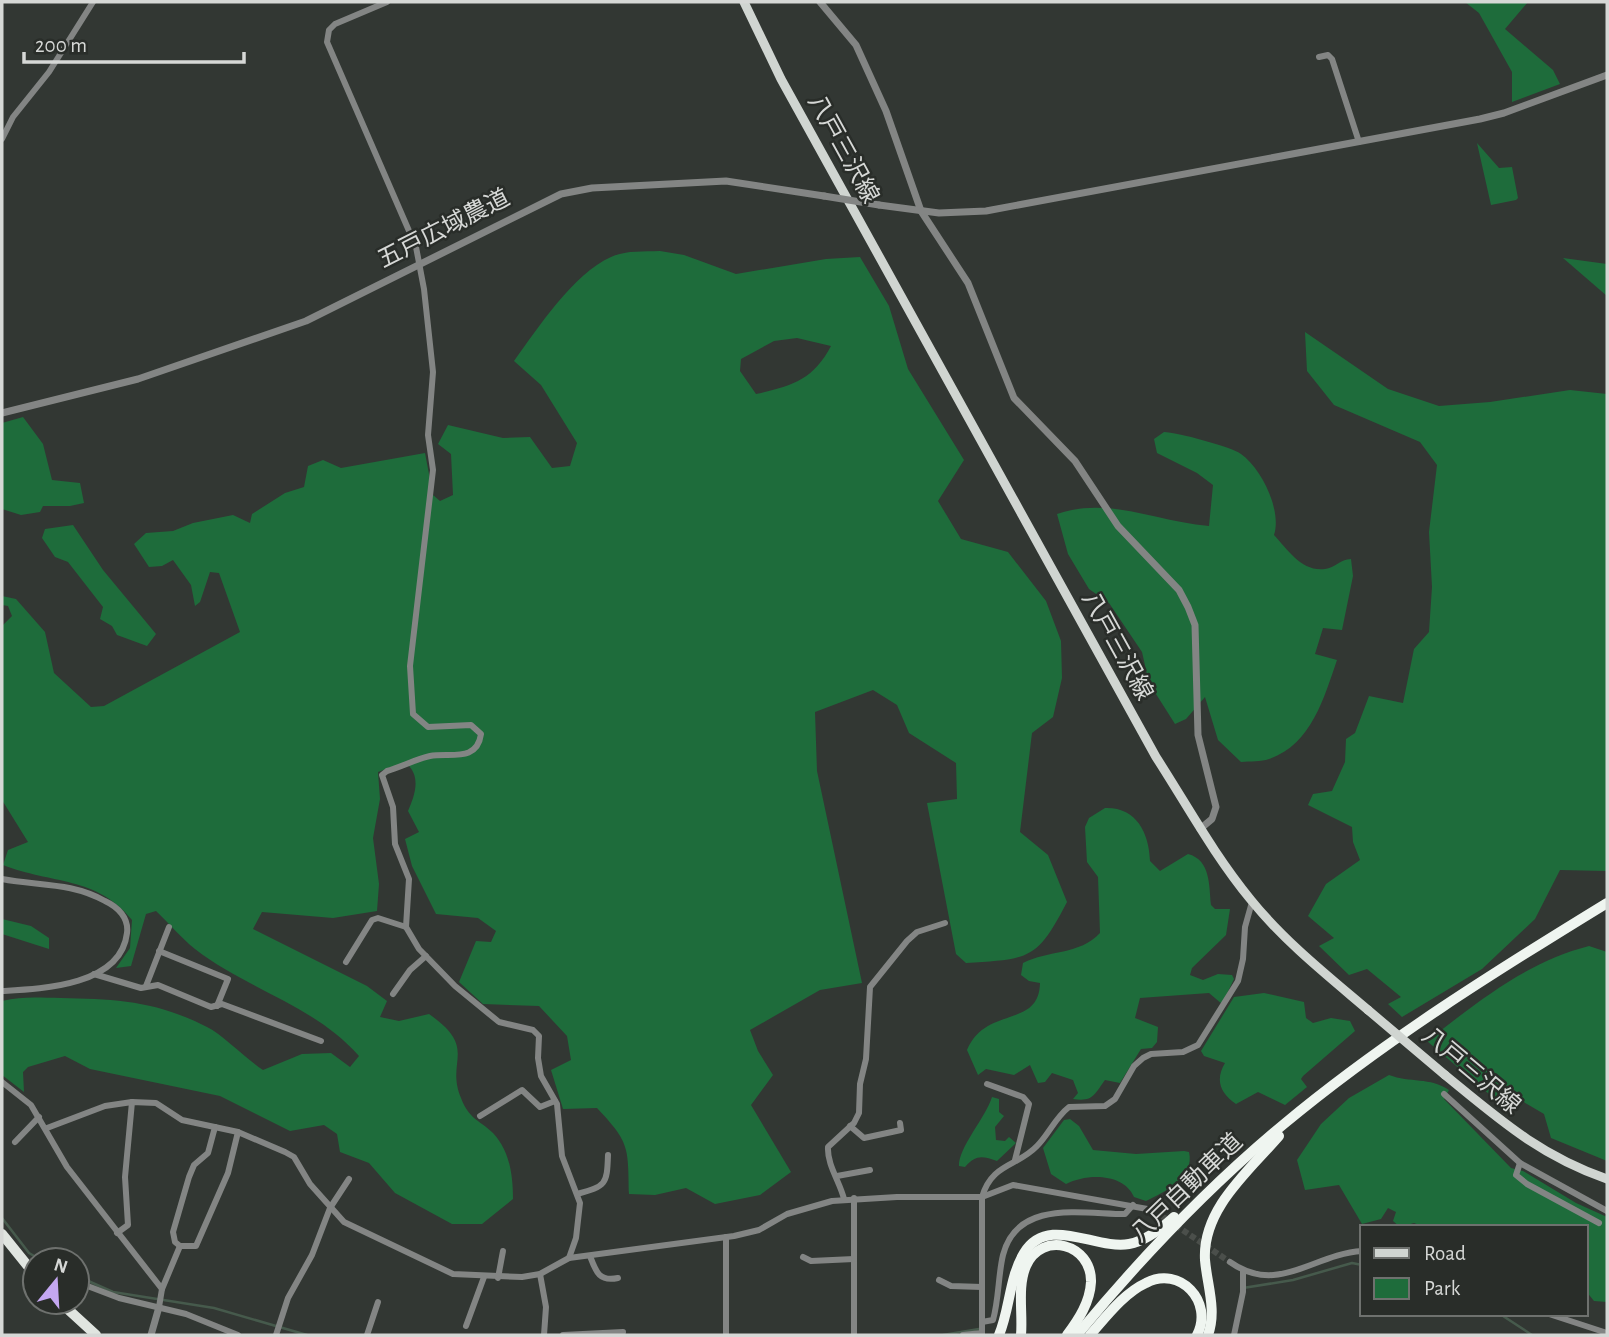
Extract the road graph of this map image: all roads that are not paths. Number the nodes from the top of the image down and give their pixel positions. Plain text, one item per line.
1 (93, 2) edge
2 (387, 2) edge
3 (744, 2) edge
4 (820, 2) edge
5 (1319, 57) dead end
6 (1607, 75) edge
7 (2, 139) edge
8 (1359, 142) junction
9 (921, 211) junction
10 (420, 262) junction
11 (2, 413) edge
12 (1200, 829) junction
13 (2, 880) edge
14 (1252, 902) junction
15 (1607, 903) edge
16 (946, 923) dead end
17 (406, 926) junction
18 (169, 928) dead end
19 (159, 951) junction
20 (426, 956) junction
21 (346, 962) dead end
22 (94, 974) junction
23 (146, 986) junction
24 (2, 990) edge
25 (393, 994) dead end
26 (216, 1007) junction
27 (321, 1041) dead end
28 (2, 1082) edge
29 (1339, 1083) junction
30 (988, 1084) dead end
31 (1444, 1094) dead end
32 (555, 1101) junction
33 (132, 1102) junction
34 (480, 1115) dead end
35 (38, 1117) junction
36 (900, 1123) dead end
37 (850, 1126) junction
38 (215, 1127) junction
39 (47, 1128) junction
40 (238, 1132) junction
41 (1279, 1136) junction
42 (15, 1142) dead end
43 (608, 1155) dead end
44 (1245, 1158) junction
45 (1015, 1160) junction
46 (1520, 1163) junction
47 (870, 1170) dead end
48 (837, 1176) junction
49 (1607, 1178) edge
50 (349, 1180) dead end
51 (577, 1194) junction
52 (982, 1197) junction
53 (854, 1198) junction
54 (844, 1199) junction
55 (1133, 1205) junction
56 (330, 1208) junction
57 (1153, 1210) tunnel mouth
58 (1607, 1211) edge
59 (1599, 1223) dead end
60 (117, 1233) junction
61 (2, 1234) edge
62 (726, 1237) junction
63 (180, 1246) junction
64 (503, 1251) dead end
65 (1360, 1251) edge
66 (590, 1256) junction
67 (803, 1257) dead end
68 (21, 1258) edge
69 (569, 1258) junction
70 (855, 1259) junction
71 (1230, 1262) tunnel mouth
72 (1242, 1271) junction
73 (540, 1274) junction
74 (484, 1277) junction
75 (498, 1278) junction
76 (618, 1278) dead end
77 (939, 1280) dead end
78 (91, 1287) edge
79 (982, 1287) junction
80 (162, 1289) junction
81 (379, 1302) dead end
82 (159, 1307) junction
83 (75, 1316) edge
84 (1555, 1316) edge
85 (982, 1321) junction
86 (466, 1326) dead end
87 (623, 1332) dead end
88 (1607, 1333) edge
89 (982, 1334) edge
90 (96, 1335) edge
91 (151, 1335) edge
92 (238, 1335) edge
93 (276, 1335) edge
94 (367, 1335) edge
95 (544, 1335) edge
96 (563, 1335) edge
97 (726, 1335) edge
98 (854, 1335) edge
99 (963, 1335) edge
100 (999, 1335) edge
101 (1021, 1335) edge
102 (1068, 1335) edge
103 (1077, 1335) edge
104 (1084, 1335) edge
105 (1090, 1335) edge
106 (1197, 1335) edge
107 (1208, 1335) edge
108 (1234, 1335) edge

1 - 7 street
2 - 10 street
3 - 12 main road, 八戸三沢線
4 - 9 street
5 - 8 street
6 - 8 street, 五戸広域農道
8 - 9 street, 五戸広域農道
9 - 10 street, 五戸広域農道, bridge
9 - 12 street
10 - 11 street, 五戸広域農道
10 - 17 street
12 - 14 main road, 八戸三沢線
13 - 22 street
14 - 45 street
14 - 49 main road, 八戸三沢線, bridge
15 - 29 highway, 八戸自動車道
16 - 37 street
17 - 20 street
17 - 21 street
18 - 19 street
19 - 23 street
19 - 26 street
20 - 25 street
20 - 32 street
22 - 23 street
22 - 24 street
23 - 26 street
26 - 27 street
28 - 35 street
29 - 41 highway, 八戸自動車道
29 - 44 highway, 八戸自動車道
30 - 45 street
31 - 46 street
32 - 34 street
32 - 51 street
33 - 38 street
33 - 39 street
33 - 60 street
35 - 39 street
35 - 42 street
36 - 37 street
37 - 48 street
38 - 40 street
38 - 63 street
39 - 60 street
40 - 56 street
40 - 63 street
41 - 104 highway, 八戸自動車道
41 - 107 highway
43 - 51 street
44 - 100 highway
44 - 103 highway, 八戸自動車道
45 - 52 street
46 - 58 street
46 - 59 street
47 - 48 street
48 - 54 street
50 - 56 street
51 - 69 street
52 - 53 street
52 - 55 street
52 - 79 street
53 - 54 street
53 - 70 street
54 - 62 street
55 - 57 street
55 - 85 street
56 - 74 street
56 - 93 street
60 - 80 street
61 - 68 highway
62 - 66 street
62 - 97 street
63 - 80 street
64 - 75 street
65 - 72 street
66 - 69 street
66 - 76 street
67 - 70 street
69 - 73 street
70 - 98 street
71 - 72 street
72 - 108 street
73 - 75 street
73 - 95 street
74 - 75 street
74 - 86 street
77 - 79 street
78 - 82 street
79 - 85 street
80 - 82 street
81 - 94 street
82 - 91 street
82 - 92 street
83 - 90 highway
84 - 88 street
85 - 89 street
87 - 96 street
89 - 99 street
101 - 102 highway
105 - 106 highway

